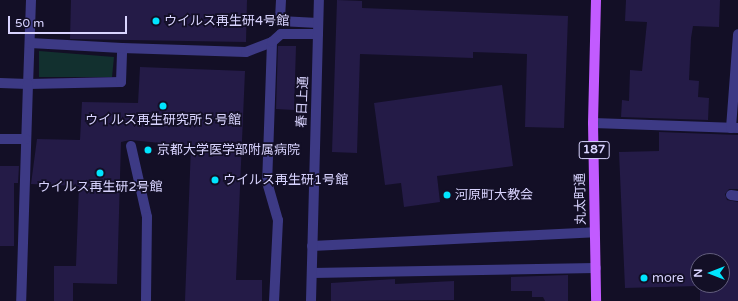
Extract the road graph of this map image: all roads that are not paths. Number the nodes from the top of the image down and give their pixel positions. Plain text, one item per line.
1 (31, 0) edge
2 (281, 0) edge
3 (319, 0) edge
4 (596, 0) edge
5 (280, 21) junction
6 (318, 23) junction
7 (318, 34) junction
8 (738, 34) edge
9 (272, 42) junction
10 (30, 43) junction
11 (122, 48) junction
12 (737, 58) edge
13 (0, 83) edge
14 (28, 84) junction
15 (593, 123) junction
16 (735, 128) edge
17 (0, 139) edge
18 (26, 139) junction
19 (131, 146) dead end
20 (595, 232) junction
21 (312, 246) junction
22 (596, 268) junction
23 (312, 273) junction
24 (21, 301) edge
25 (146, 301) edge
26 (274, 301) edge
27 (311, 301) edge
28 (596, 301) edge

1 - 10 street
2 - 5 street
3 - 6 street, 春日上通
4 - 15 main road, 丸太町通 / 187
5 - 6 street
5 - 9 street
6 - 7 street, 春日上通
7 - 9 street
7 - 21 street, 春日上通
8 - 12 street
9 - 11 street
9 - 26 street
10 - 11 street
10 - 14 street
11 - 14 street
12 - 16 street
13 - 14 street
14 - 18 street
15 - 16 street
15 - 20 main road, 丸太町通 / 187
17 - 18 street
18 - 24 street
19 - 25 street
20 - 21 street
20 - 22 main road, 丸太町通 / 187
21 - 23 street, 春日上通
22 - 23 street
22 - 28 main road, 丸太町通 / 187
23 - 27 street, 春日上通

